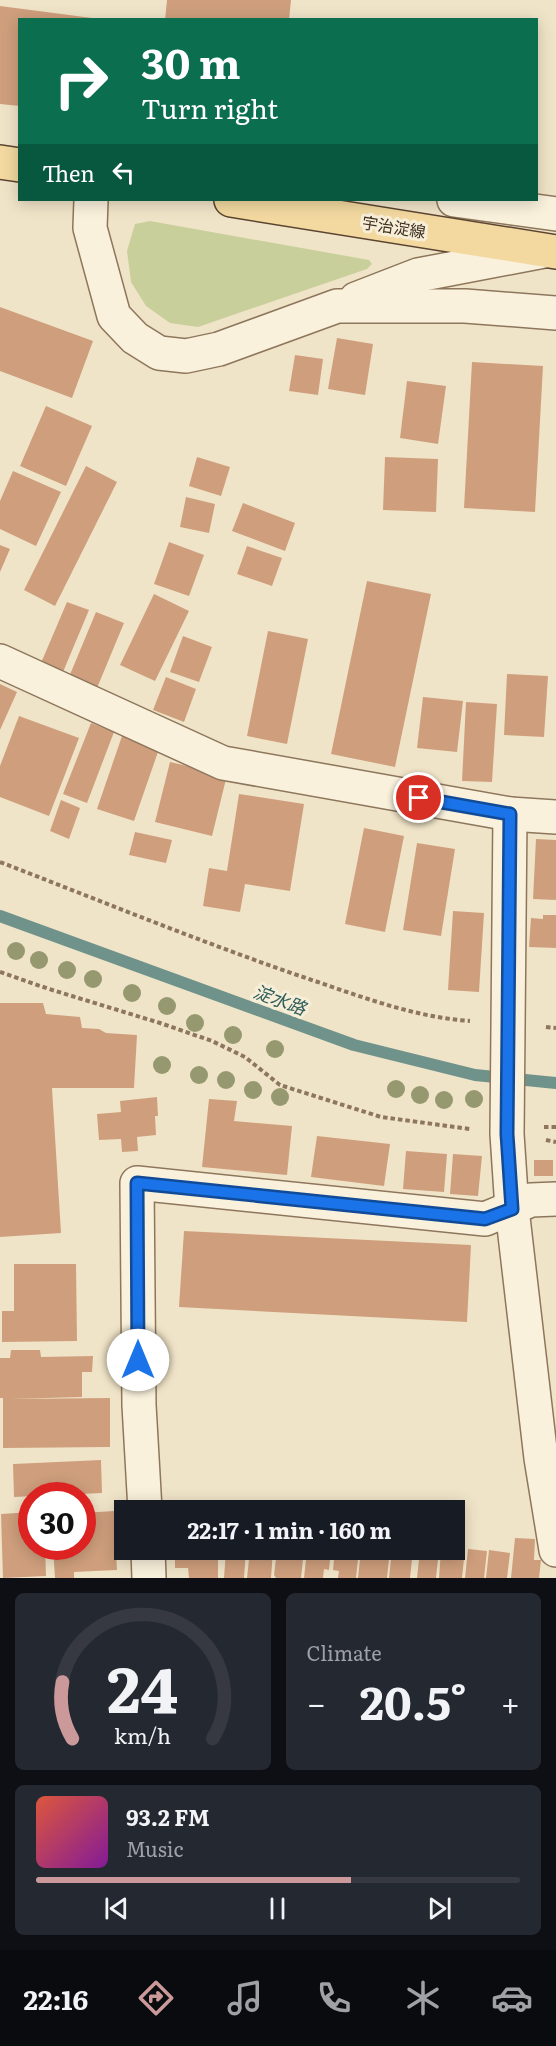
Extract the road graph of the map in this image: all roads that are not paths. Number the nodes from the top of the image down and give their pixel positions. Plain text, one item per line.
1 (0, 162) edge
2 (18, 165) edge
3 (91, 201) edge
4 (237, 201) edge
5 (461, 201) edge
6 (556, 214) edge
7 (551, 251) edge
8 (337, 306) junction
9 (556, 313) edge
10 (0, 661) edge
11 (510, 814) junction
12 (556, 817) edge
13 (556, 1199) edge
14 (512, 1209) junction
15 (549, 1457) edge
16 (144, 1500) edge
17 (556, 1550) edge
18 (148, 1560) edge
19 (149, 1578) edge

1 - 2 main road
3 - 8 street
4 - 7 main road, 宇治淀線
5 - 6 street
7 - 8 street
8 - 9 street
10 - 11 street
11 - 12 street
11 - 14 street
13 - 14 street
14 - 15 street
14 - 16 street
15 - 17 street
18 - 19 street

